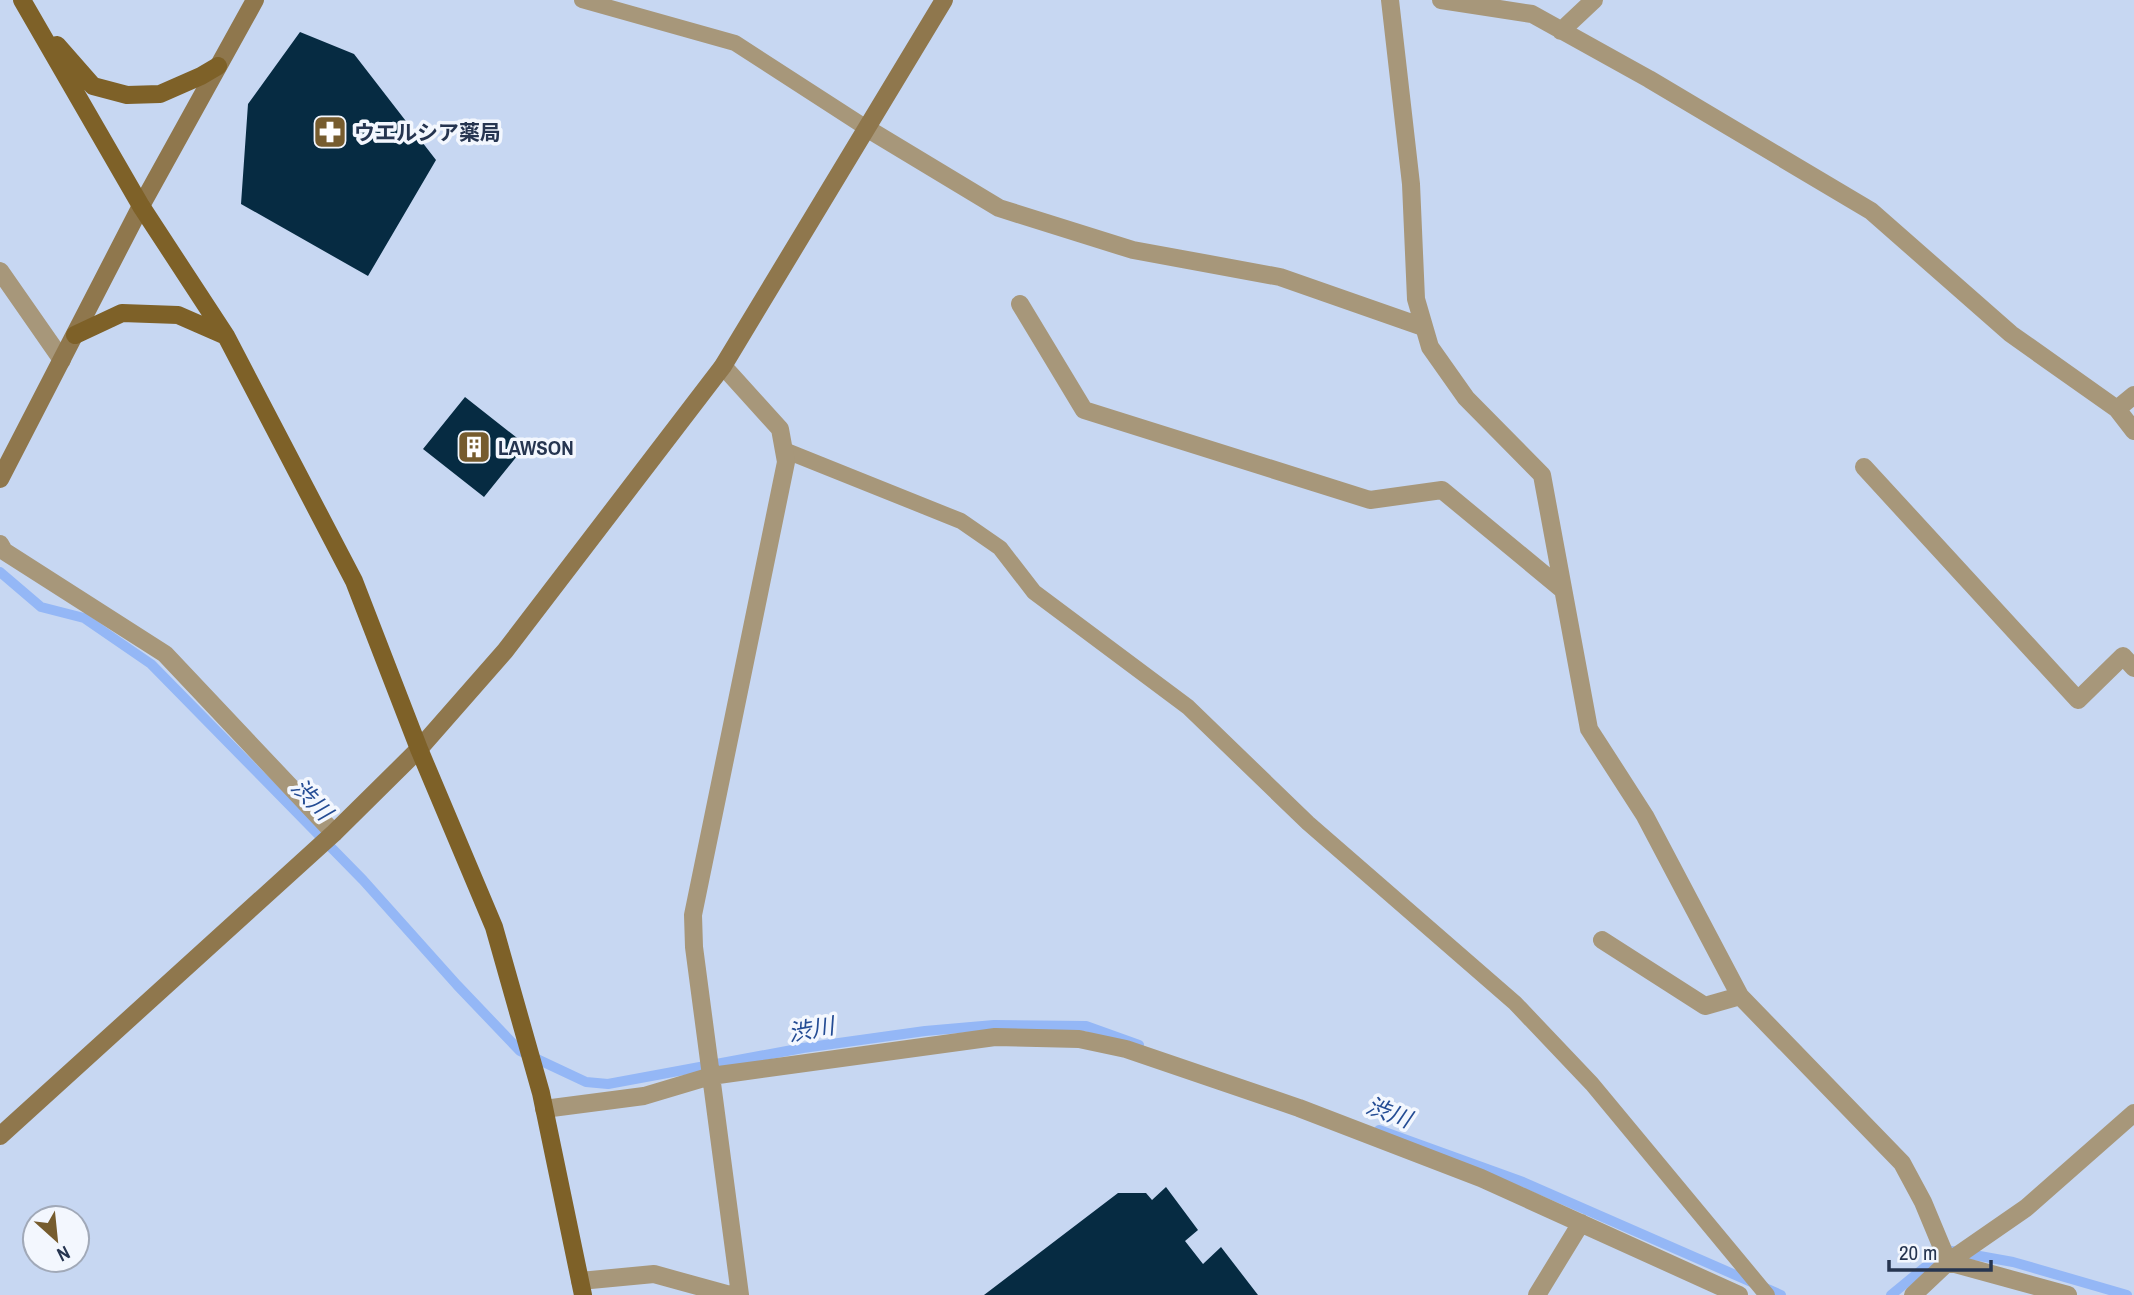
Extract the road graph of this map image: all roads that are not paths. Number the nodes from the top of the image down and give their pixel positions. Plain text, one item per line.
1 (255, 0) edge
2 (582, 0) edge
3 (944, 0) edge
4 (1390, 0) edge
5 (1441, 0) edge
6 (1594, 0) edge
7 (27, 8) edge
8 (1561, 30) junction
9 (218, 66) junction
10 (868, 129) junction
11 (141, 206) junction
12 (0, 271) edge
13 (1020, 304) dead end
14 (1423, 327) junction
15 (75, 335) junction
16 (226, 336) junction
17 (62, 360) junction
18 (723, 366) junction
19 (2134, 395) edge
20 (2117, 409) junction
21 (2134, 431) edge
22 (784, 450) junction
23 (1864, 467) dead end
24 (0, 479) edge
25 (0, 544) edge
26 (1563, 590) junction
27 (2134, 668) edge
28 (419, 749) junction
29 (334, 833) junction
30 (1602, 940) dead end
31 (1740, 996) junction
32 (711, 1076) junction
33 (544, 1109) junction
34 (2134, 1113) edge
35 (0, 1136) edge
36 (1581, 1223) junction
37 (1948, 1262) junction
38 (582, 1288) edge
39 (730, 1295) edge
40 (740, 1295) edge
41 (1537, 1295) edge
42 (1739, 1295) edge
43 (1767, 1295) edge
44 (1913, 1295) edge
45 (2068, 1295) edge

1 - 9 street
2 - 10 lane
3 - 10 street
4 - 14 street
5 - 8 street
6 - 8 street
7 - 9 main road
7 - 11 main road
8 - 20 street
9 - 11 street
10 - 14 street
10 - 18 street
11 - 15 street
11 - 16 main road
12 - 17 street
13 - 26 street
14 - 26 street
15 - 16 main road
15 - 17 street
16 - 28 main road
17 - 24 street
18 - 22 street
18 - 28 street
19 - 20 street
20 - 21 street
22 - 32 street
22 - 43 lane
23 - 27 street
25 - 29 street
26 - 31 street
28 - 29 street
28 - 33 main road
29 - 35 street
30 - 31 street
31 - 37 street
32 - 33 street
32 - 36 street
32 - 40 street
33 - 38 main road
34 - 37 street
36 - 41 street
36 - 42 street
37 - 44 street
37 - 45 street
38 - 39 street

